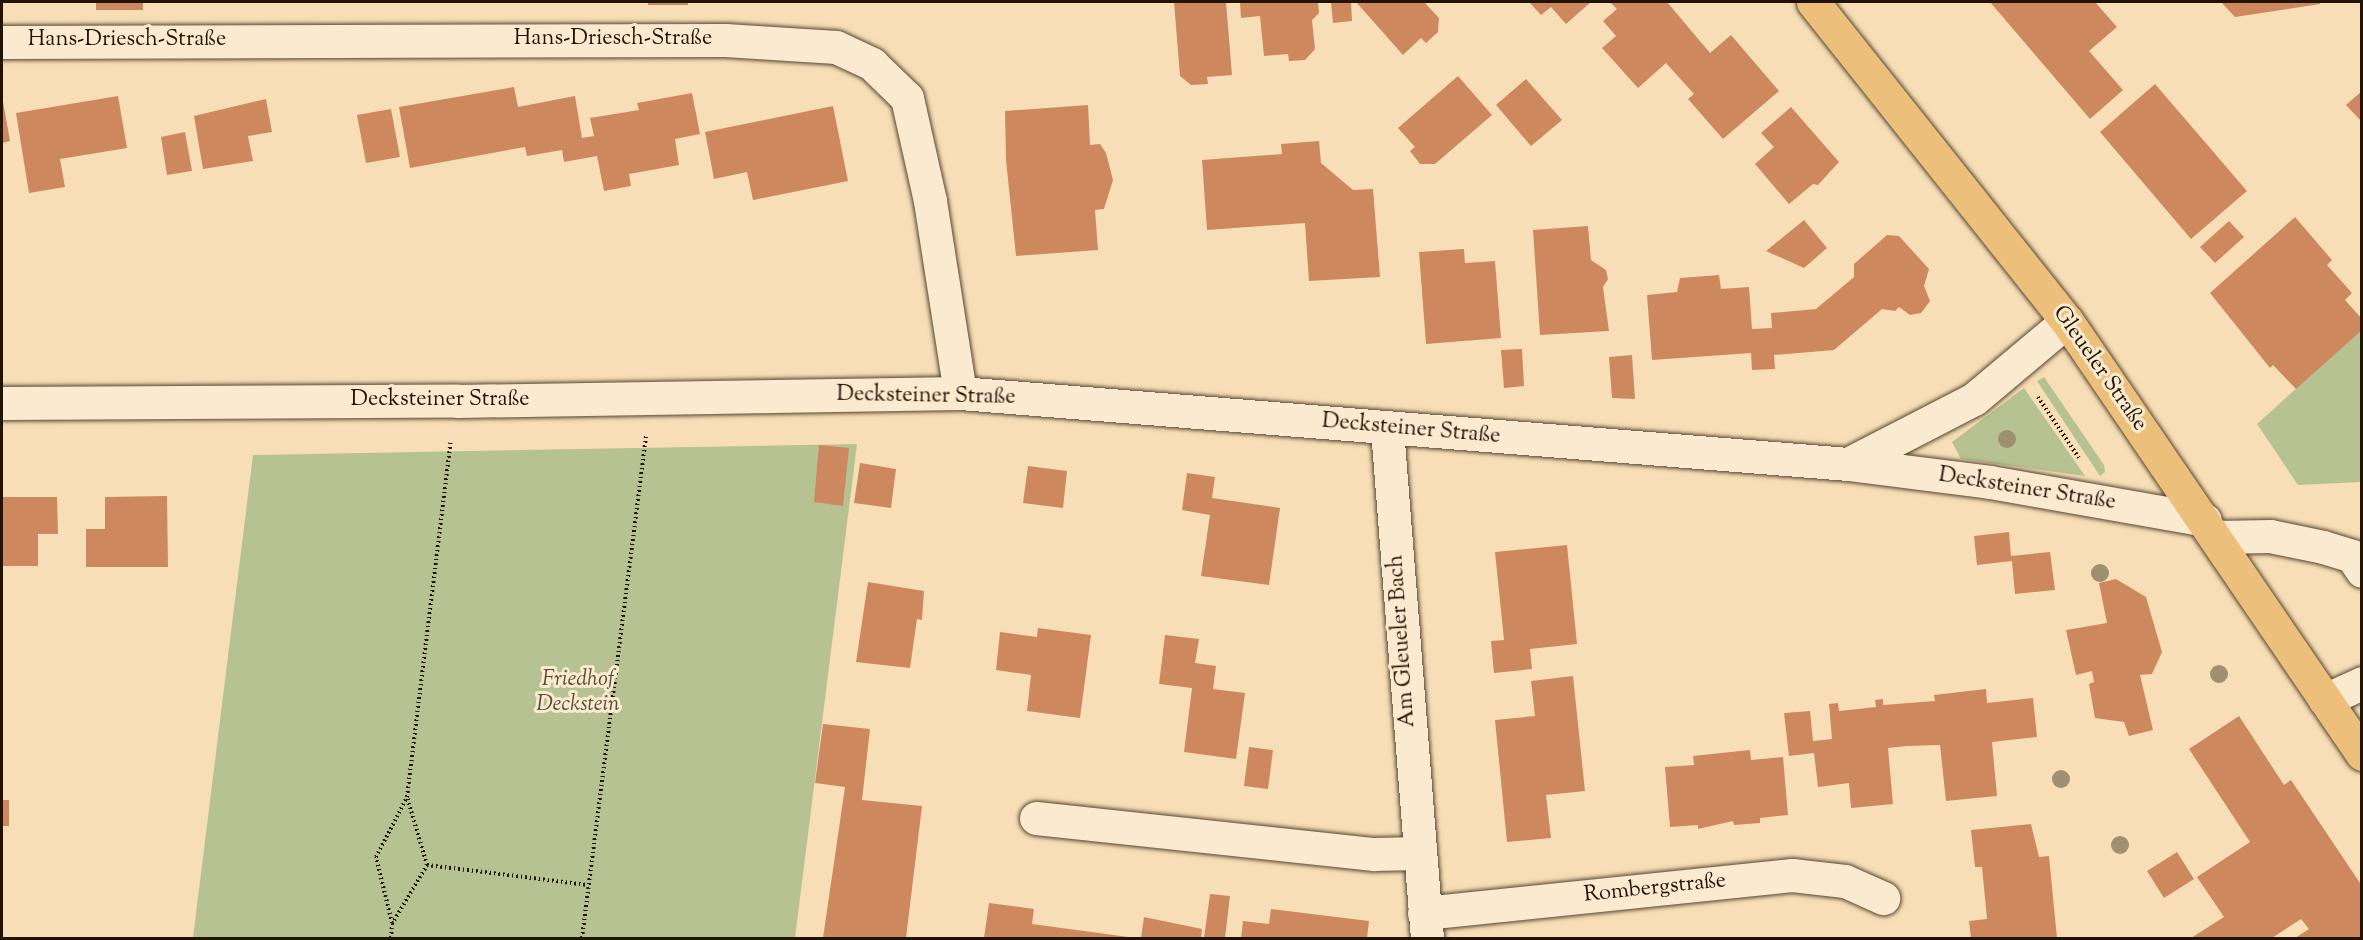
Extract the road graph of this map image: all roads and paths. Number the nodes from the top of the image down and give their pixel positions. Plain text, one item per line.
1 (1813, 2) edge
2 (2, 42) edge
3 (2067, 321) junction
4 (2016, 364) junction
5 (960, 393) junction
6 (649, 398) junction
7 (458, 401) junction
8 (2, 403) edge
9 (1387, 429) junction
10 (1848, 464) junction
11 (2109, 503) junction
12 (2211, 529) junction
13 (2361, 571) edge
14 (2361, 683) edge
15 (2325, 700) junction
16 (2361, 754) edge
17 (407, 797) junction
18 (1036, 818) dead end
19 (1419, 854) junction
20 (427, 865) junction
21 (588, 885) junction
22 (1883, 898) dead end
23 (392, 924) junction
24 (1425, 926) edge
25 (391, 939) edge
26 (582, 939) edge

1 - 3 main road, Gleueler Straße
2 - 5 street, Hans-Driesch-Straße
3 - 4 street
3 - 12 main road, Gleueler Straße
4 - 10 street
4 - 11 path
5 - 6 street, Decksteiner Straße
5 - 9 street, Decksteiner Straße
6 - 7 street, Decksteiner Straße
6 - 21 path
7 - 8 street, Decksteiner Straße
7 - 17 path
9 - 10 street, Decksteiner Straße
9 - 19 street, Am Gleueler Bach
10 - 11 street, Decksteiner Straße
11 - 12 street, Decksteiner Straße
12 - 13 street, Decksteiner Straße
12 - 15 main road, Gleueler Straße
14 - 15 street
15 - 16 main road, Gleueler Straße
17 - 20 path
17 - 23 path
18 - 19 street
19 - 24 street, Am Gleueler Bach
20 - 21 path
20 - 23 path
21 - 26 path
22 - 24 street, Rombergstraße
23 - 25 path

